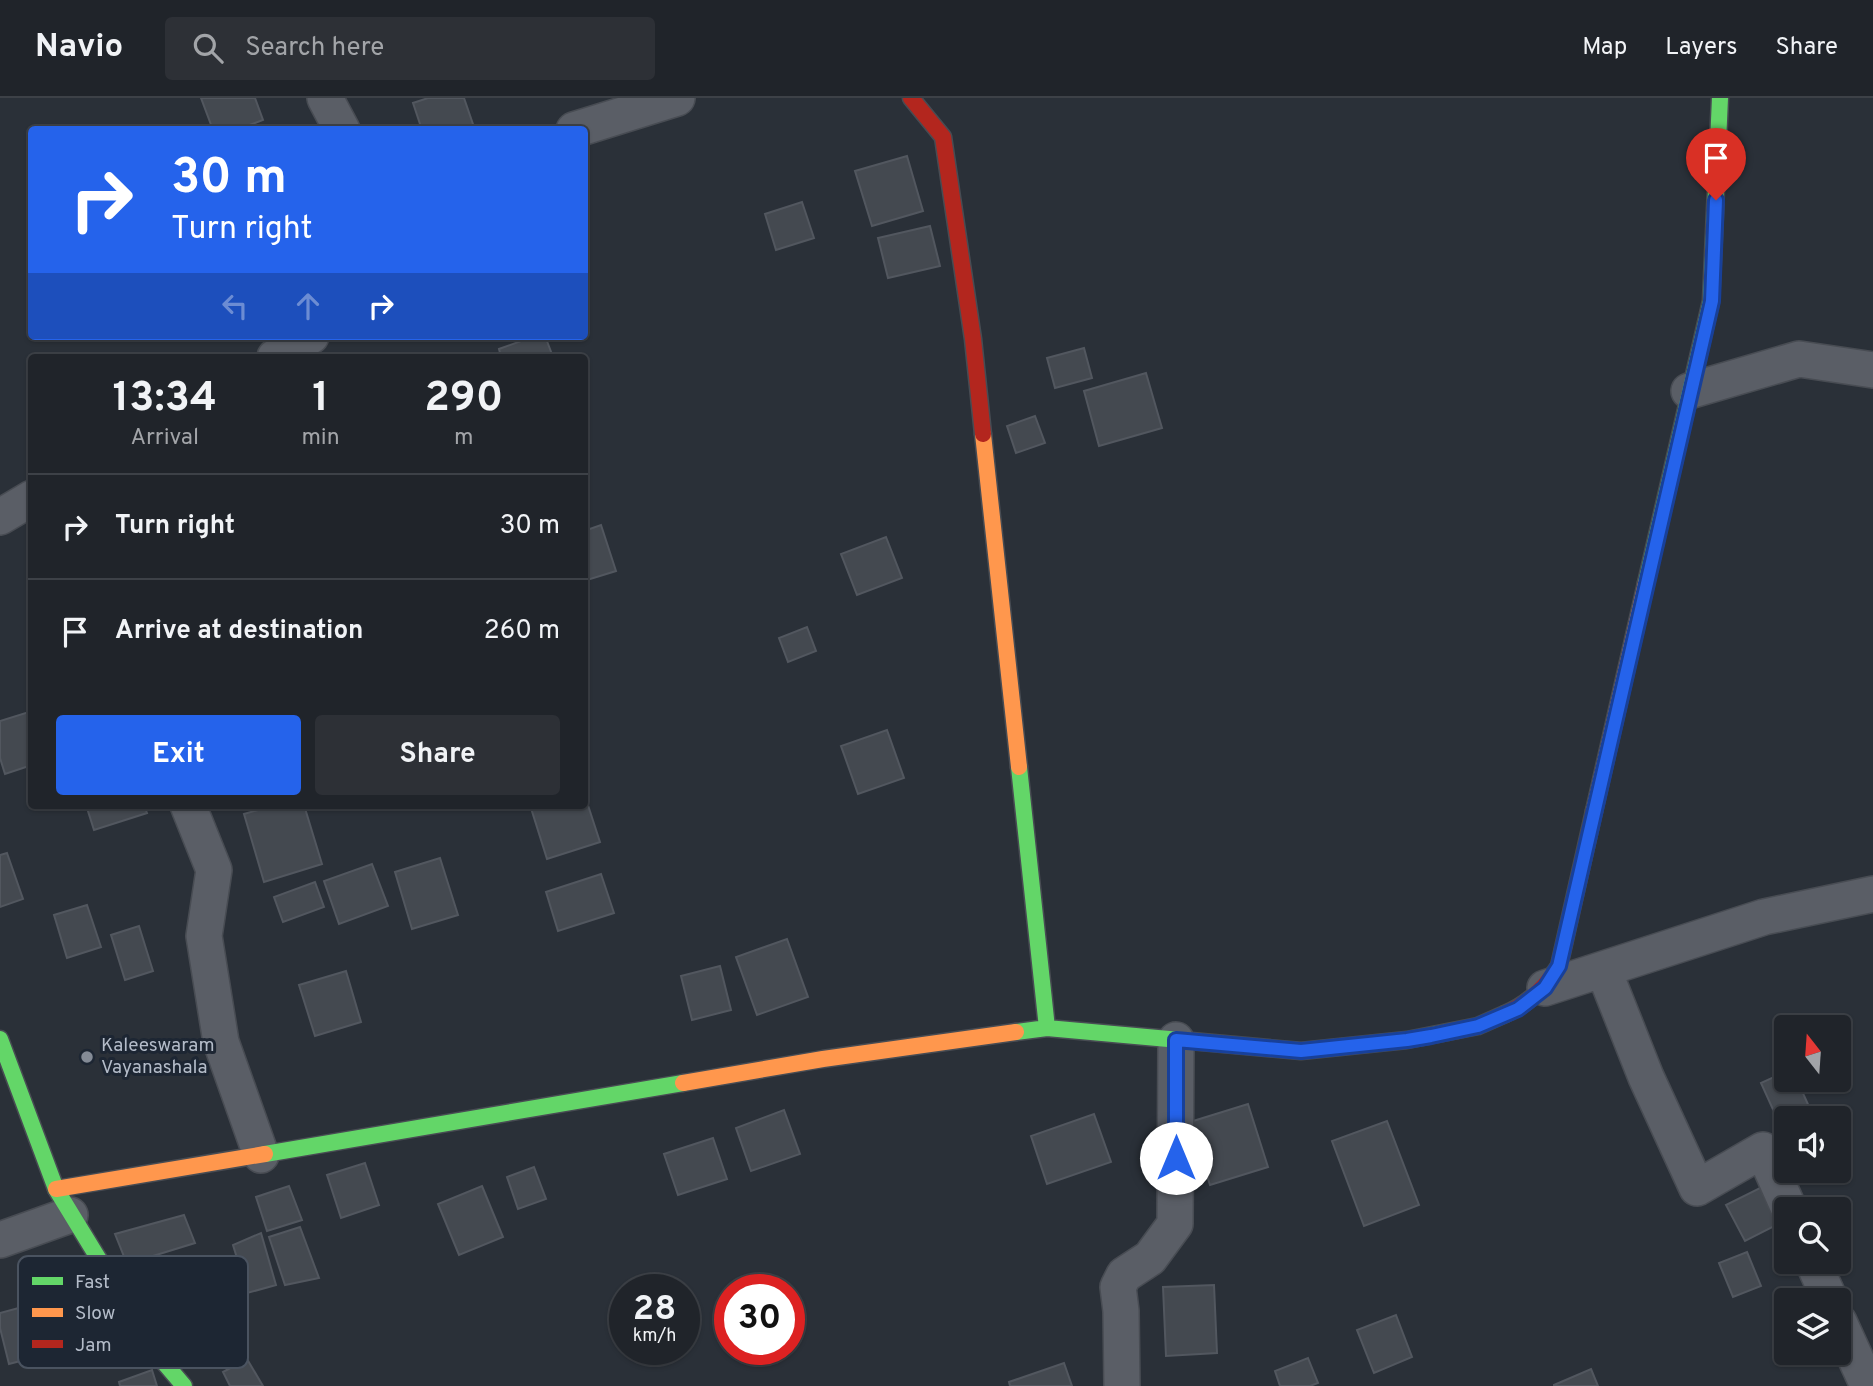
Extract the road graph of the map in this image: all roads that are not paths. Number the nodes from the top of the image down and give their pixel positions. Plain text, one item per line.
1 (325, 98) edge
2 (677, 98) edge
3 (911, 98) edge
4 (1720, 98) edge
5 (340, 126) edge
6 (587, 126) edge
7 (304, 340) edge
8 (280, 354) edge
9 (1873, 370) edge
10 (1689, 391) junction
11 (190, 809) edge
12 (1871, 902) edge
13 (1604, 971) junction
14 (1545, 988) junction
15 (1047, 1028) junction
16 (0, 1038) edge
17 (1176, 1040) junction
18 (261, 1155) junction
19 (1784, 1197) edge
20 (63, 1202) junction
21 (0, 1240) edge
22 (96, 1256) edge
23 (1851, 1348) edge
24 (169, 1368) edge
25 (1873, 1378) edge
26 (184, 1386) edge
27 (1122, 1386) edge

1 - 5 street
2 - 6 street
3 - 15 street
4 - 10 street
7 - 8 street
9 - 10 street
10 - 14 street
11 - 18 street
12 - 13 street
13 - 14 street
13 - 19 street
14 - 17 street
15 - 17 street
15 - 18 street
16 - 20 street
17 - 27 street
18 - 20 street
20 - 21 street
20 - 22 street
23 - 25 street
24 - 26 street

